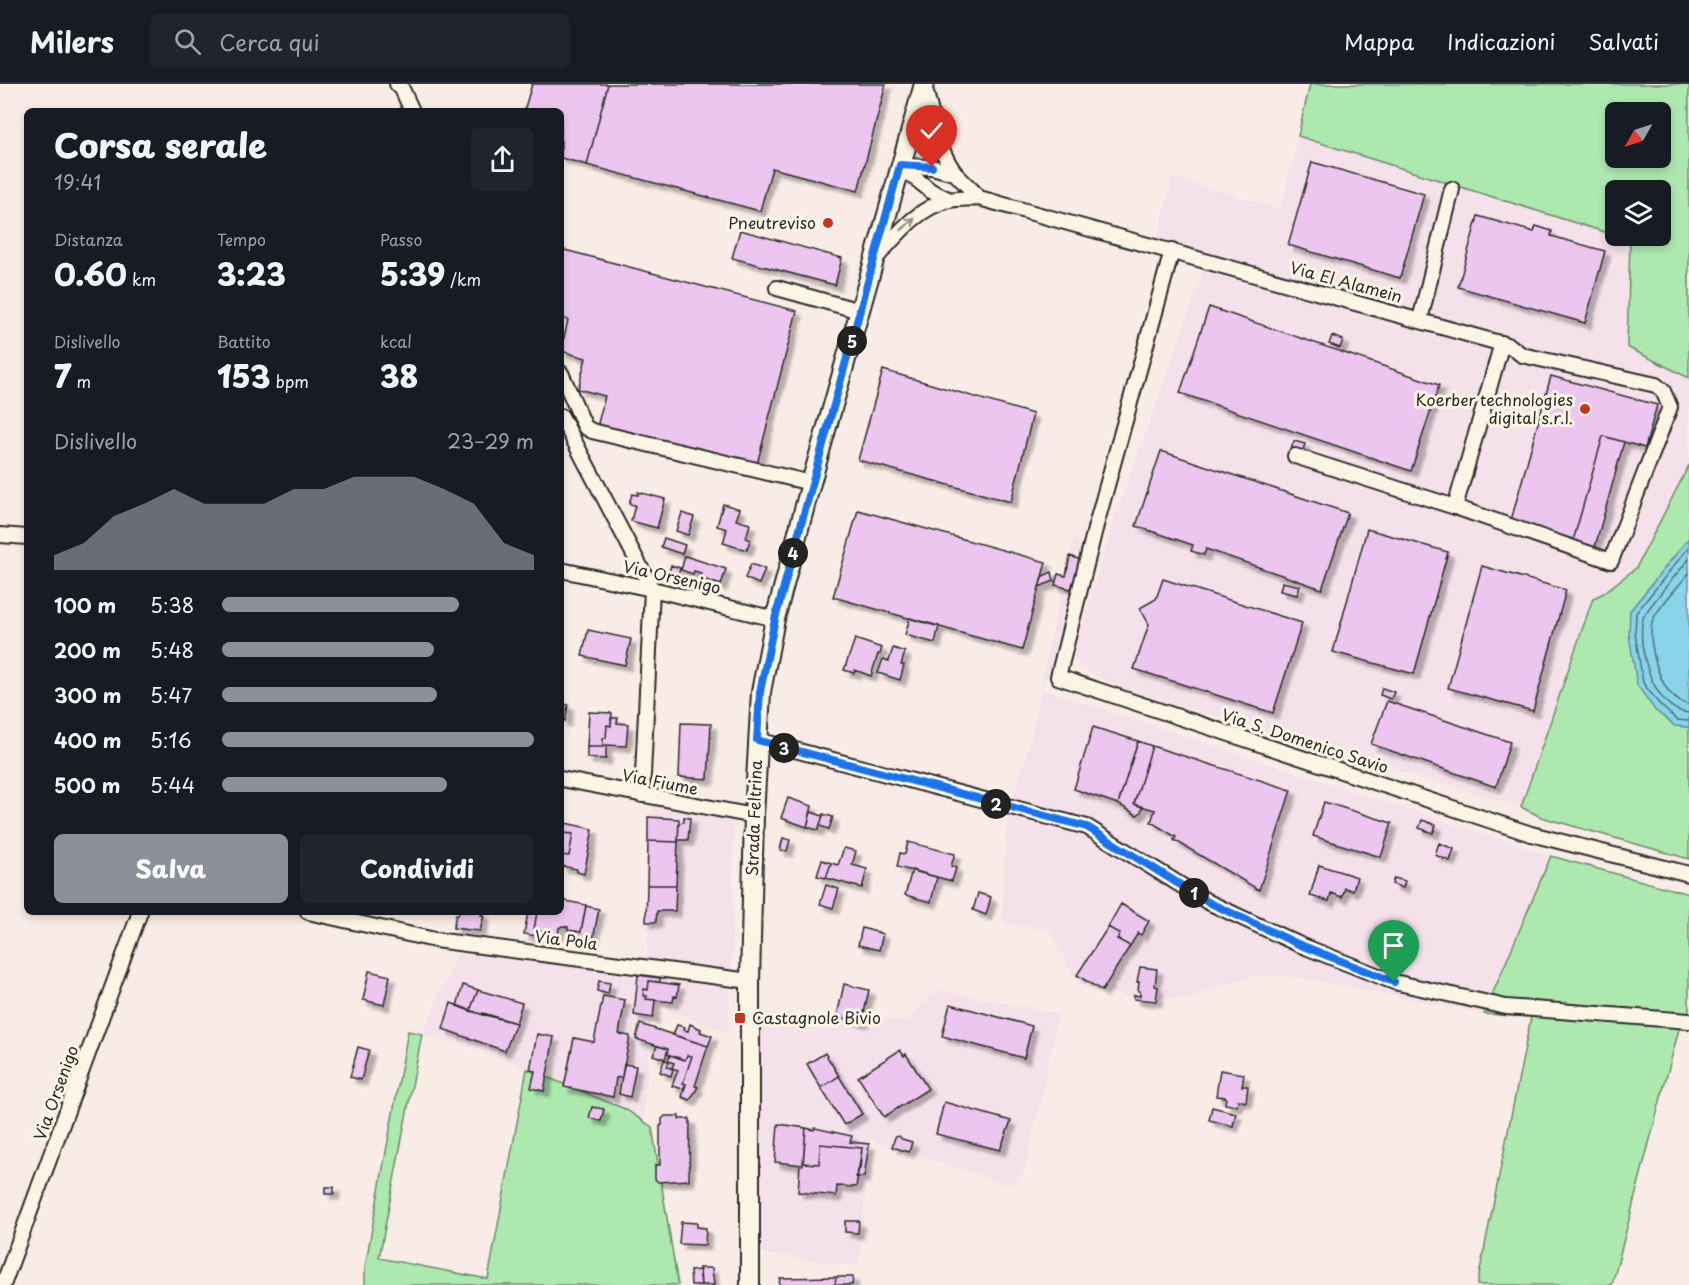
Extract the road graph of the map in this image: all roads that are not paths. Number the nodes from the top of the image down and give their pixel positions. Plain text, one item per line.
1 (397, 84) edge
2 (924, 84) edge
3 (411, 108) edge
4 (900, 165) junction
5 (954, 172) junction
6 (1452, 189) dead end
7 (979, 198) junction
8 (950, 200) junction
9 (1172, 251) junction
10 (875, 260) junction
11 (777, 288) dead end
12 (860, 311) junction
13 (1420, 320) junction
14 (1506, 345) junction
15 (564, 379) edge
16 (564, 422) edge
17 (1295, 456) dead end
18 (811, 483) junction
19 (1455, 507) junction
20 (0, 534) edge
21 (24, 537) edge
22 (564, 571) edge
23 (652, 589) junction
24 (775, 619) junction
25 (757, 740) junction
26 (564, 780) edge
27 (642, 795) junction
28 (754, 816) junction
29 (1689, 873) edge
30 (139, 915) edge
31 (330, 915) edge
32 (750, 981) junction
33 (1689, 1021) edge
34 (3, 1285) edge
35 (750, 1285) edge

1 - 3 street
2 - 4 main road, Strada Feltrina
2 - 5 street
4 - 5 street
4 - 8 street
4 - 10 main road, Strada Feltrina
5 - 7 street
6 - 13 street
7 - 8 street, Via El Alamein
7 - 9 street, Via El Alamein
10 -> 8 street, Via El Alamein
9 - 13 street, Via El Alamein
9 - 29 street, Via S. Domenico Savio
10 - 12 main road, Strada Feltrina
11 - 12 street
12 - 18 main road, Strada Feltrina
13 - 14 street, Via El Alamein
14 - 19 street
14 - 19 street, Via El Alamein
15 - 18 street
16 - 23 street
17 - 19 street
18 - 24 main road, Strada Feltrina
20 - 21 street
22 - 23 street, Via Orsenigo
23 - 24 street, Via Orsenigo
23 - 27 street
24 - 25 main road, Strada Feltrina
25 - 28 main road, Strada Feltrina
25 - 33 street
26 - 27 street, Via Fiume
27 - 28 street, Via Fiume
28 - 32 main road, Strada Feltrina
30 - 34 street, Via Orsenigo
31 - 32 street, Via Pola
32 - 35 main road, Strada Feltrina

